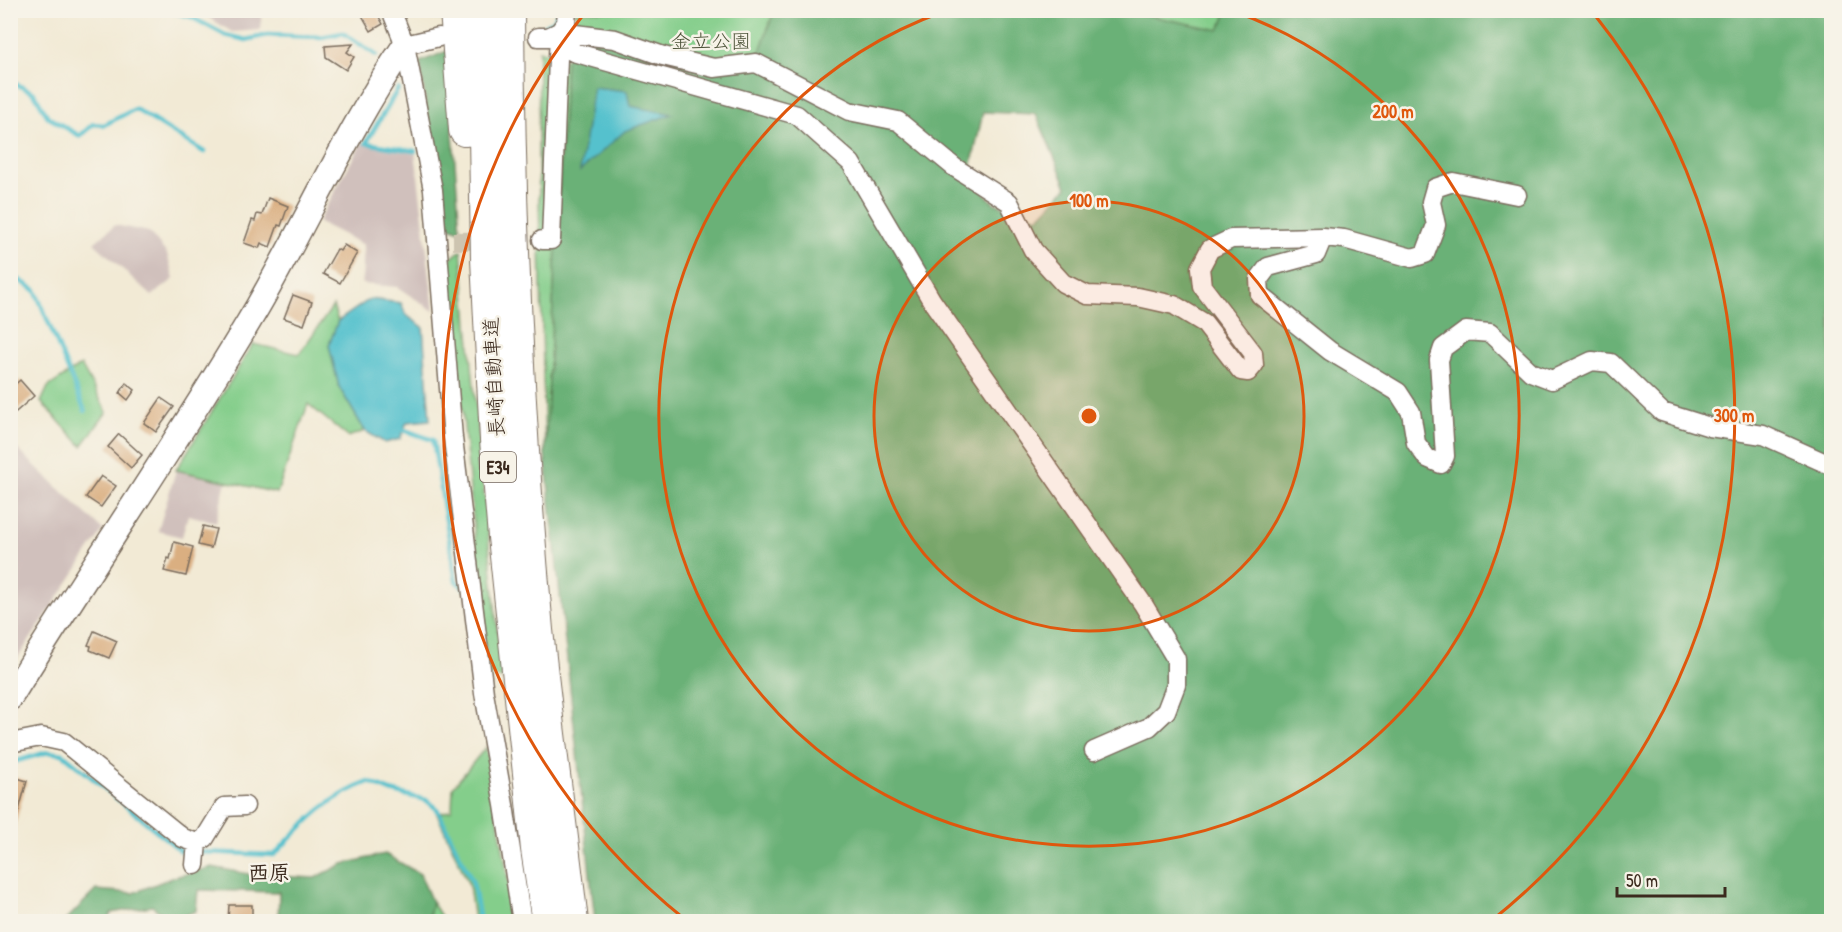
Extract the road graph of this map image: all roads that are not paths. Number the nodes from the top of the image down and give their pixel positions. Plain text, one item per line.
1 (391, 10) edge
2 (456, 10) edge
3 (483, 10) edge
4 (508, 10) edge
5 (567, 10) edge
6 (533, 24) edge
7 (559, 32) junction
8 (439, 36) dead end
9 (405, 45) junction
10 (1516, 195) dead end
11 (1323, 237) junction
12 (542, 240) dead end
13 (516, 346) junction
14 (1832, 466) edge
15 (504, 537) junction
16 (10, 698) edge
17 (10, 743) edge
18 (1094, 751) dead end
19 (245, 807) dead end
20 (522, 921) edge
21 (548, 921) edge
22 (572, 921) edge

1 - 9 street
2 - 15 highway
3 - 15 highway, 長崎自動車道 / E34
4 - 13 highway, 長崎自動車道 / E34
5 - 7 street
6 - 7 street
6 - 13 highway
7 - 11 street
7 - 12 street
7 - 18 street
8 - 9 street
9 - 16 street
9 - 20 street
10 - 11 street
11 - 14 street
13 - 22 highway, 長崎自動車道 / E34
15 - 21 highway, 長崎自動車道 / E34
17 - 19 street

